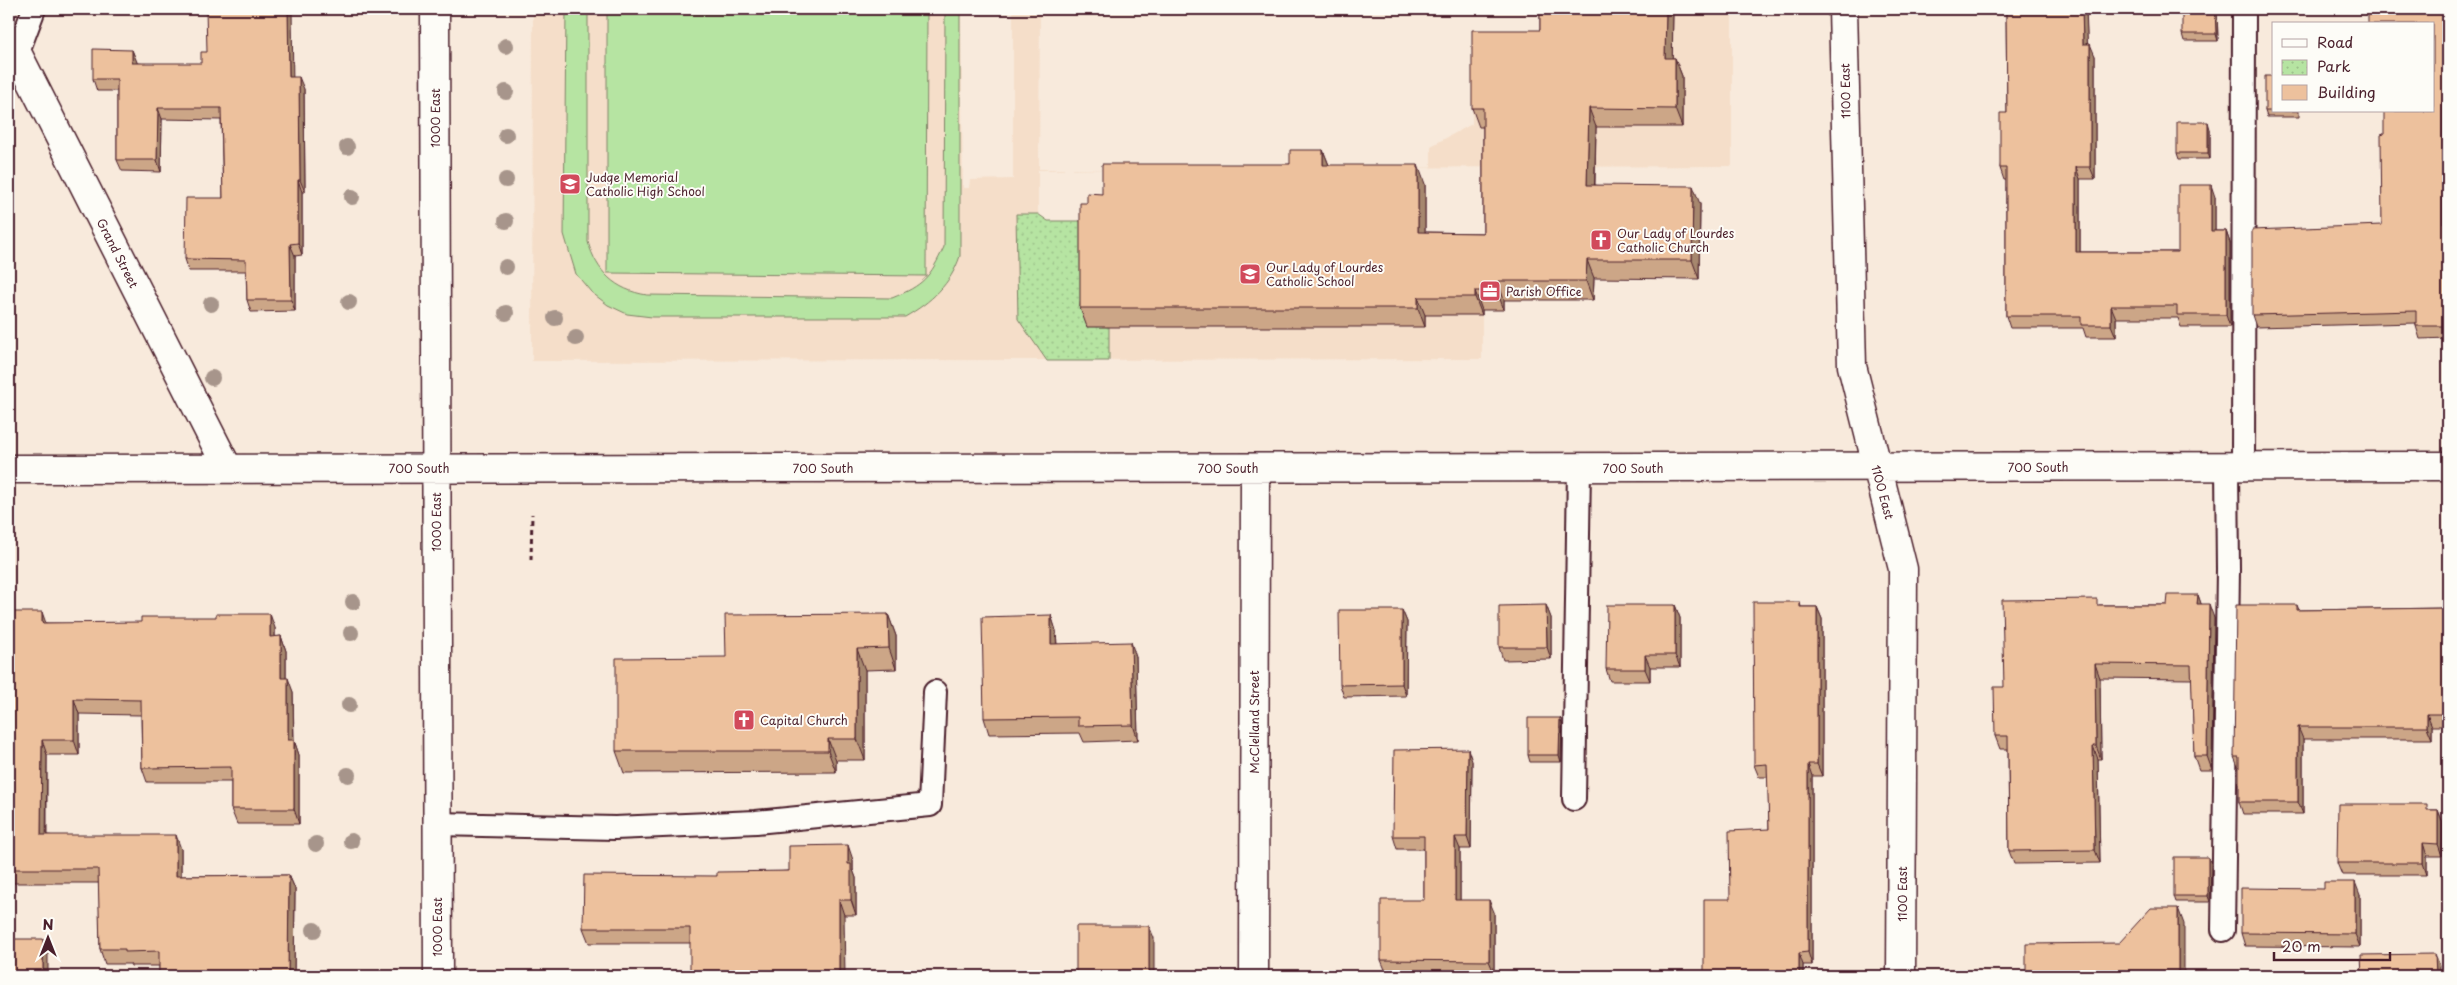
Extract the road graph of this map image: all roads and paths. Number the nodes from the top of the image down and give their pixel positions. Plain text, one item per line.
1 (34, 9) edge
2 (435, 9) edge
3 (1843, 9) edge
4 (2244, 9) edge
5 (13, 45) edge
6 (2448, 466) edge
7 (2235, 467) junction
8 (436, 468) junction
9 (1254, 468) junction
10 (1579, 468) junction
11 (1877, 468) junction
12 (9, 469) edge
13 (228, 469) junction
14 (532, 514) dead end
15 (531, 560) dead end
16 (935, 692) dead end
17 (1574, 799) dead end
18 (437, 824) junction
19 (2223, 930) dead end
20 (438, 976) edge
21 (1254, 976) edge
22 (1901, 976) edge

1 - 5 lane
2 - 8 street, 1000 East
3 - 11 street, 1100 East
4 - 7 lane
5 - 13 street, Grand Street
6 - 7 street, 700 South
7 - 11 street, 700 South
7 - 19 lane
8 - 9 street, 700 South
8 - 13 street, 700 South
8 - 18 street, 1000 East
9 - 10 street, 700 South
9 - 21 street, McClelland Street
10 - 11 street, 700 South
10 - 17 lane
11 - 22 street, 1100 East
12 - 13 street, 700 South
14 - 15 path
16 - 18 lane
18 - 20 street, 1000 East

